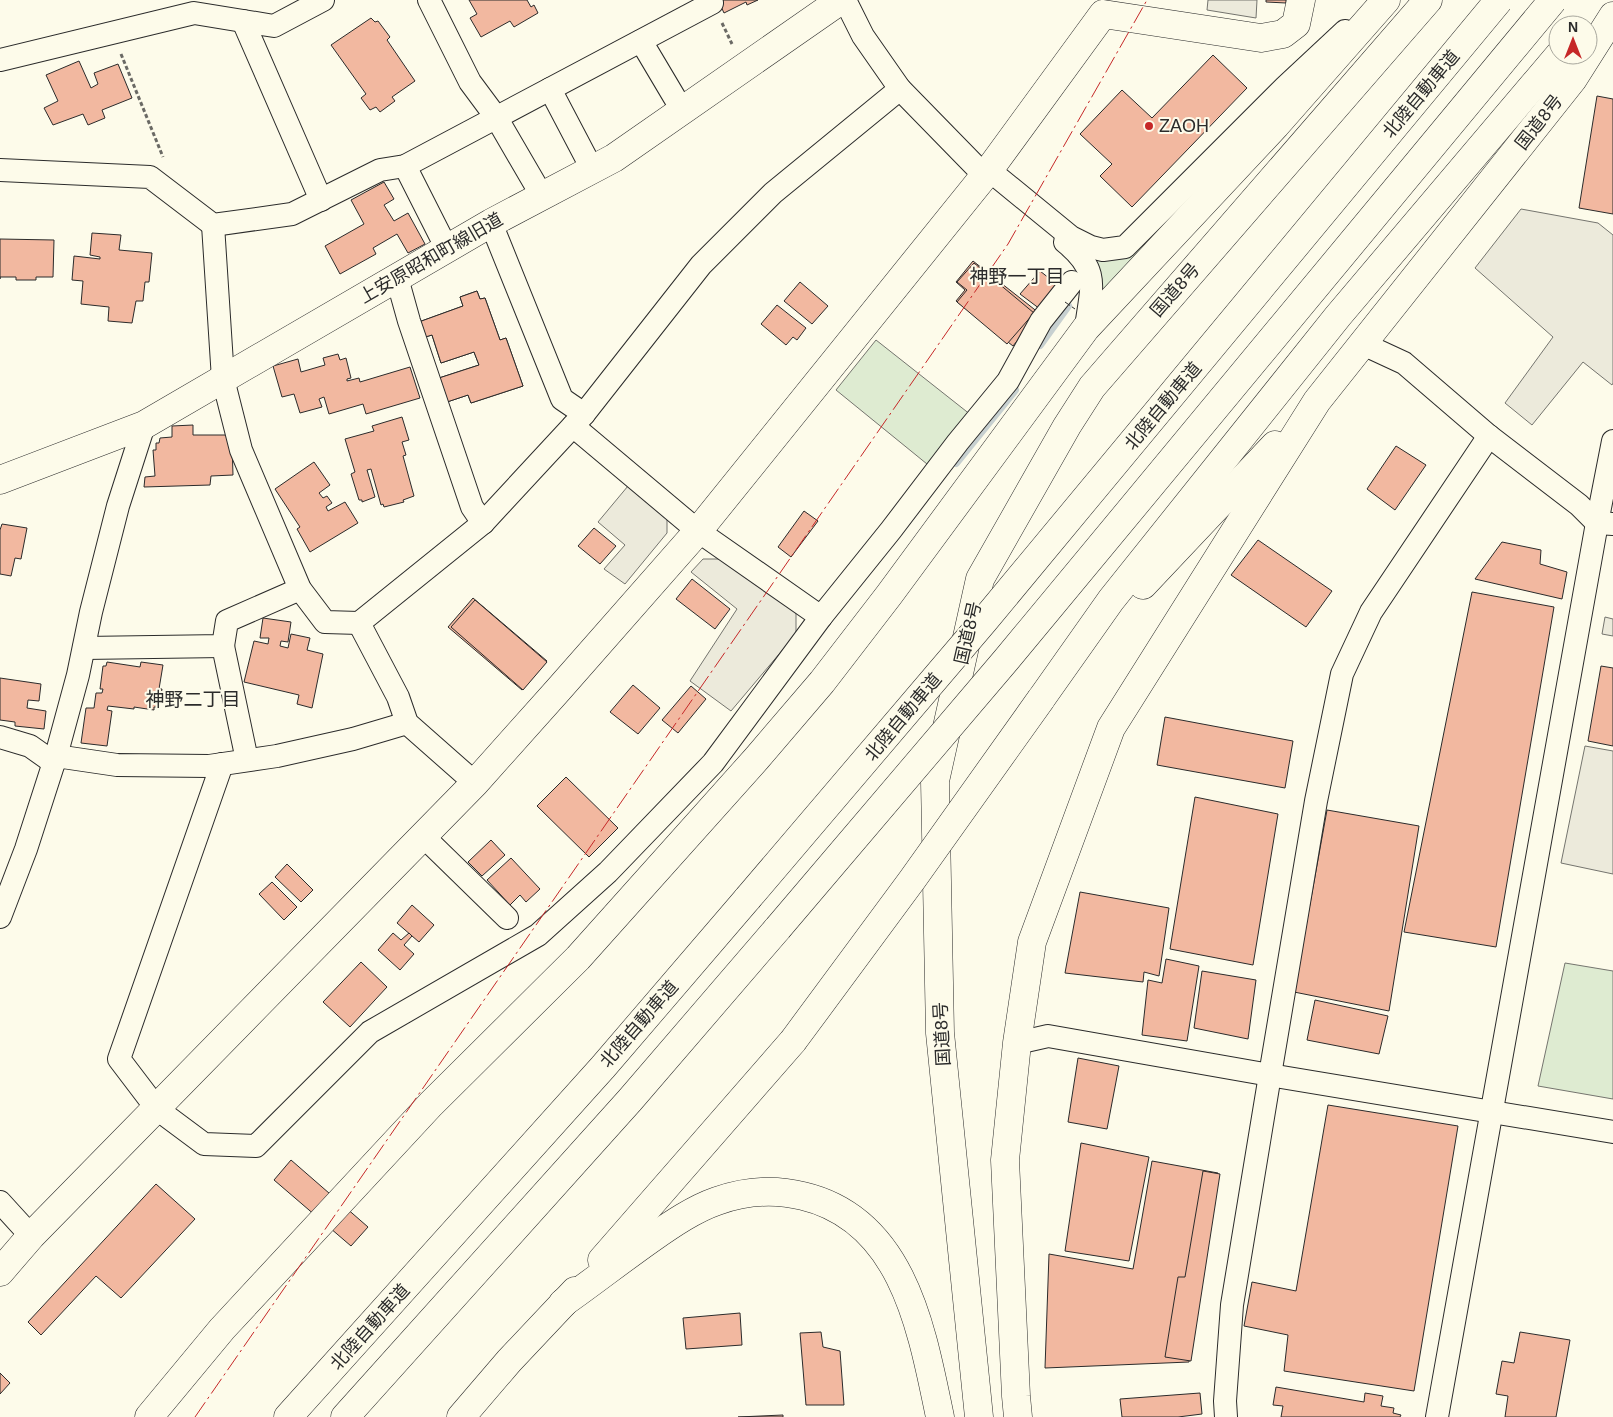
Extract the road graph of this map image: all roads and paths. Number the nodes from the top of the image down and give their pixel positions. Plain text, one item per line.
1 (323, 0) edge
2 (429, 0) edge
3 (841, 0) edge
4 (845, 0) edge
5 (1301, 0) edge
6 (1386, 0) edge
7 (1428, 0) edge
8 (1499, 0) edge
9 (1553, 0) edge
10 (1610, 0) edge
11 (712, 3) joint
12 (1104, 7) edge
13 (1596, 15) edge
14 (1613, 16) edge
15 (243, 21) junction
16 (112, 33) junction
17 (641, 41) junction
18 (1613, 43) edge
19 (0, 60) edge
20 (1551, 65) edge
21 (744, 68) junction
22 (1573, 79) junction
23 (900, 88) junction
24 (550, 89) junction
25 (682, 110) junction
26 (496, 118) junction
27 (1276, 125) junction
28 (405, 166) junction
29 (592, 169) junction
30 (0, 170) edge
31 (985, 175) junction
32 (158, 183) junction
33 (542, 196) junction
34 (321, 200) junction
35 (491, 223) junction
36 (213, 224) junction
37 (447, 249) junction
38 (397, 278) junction
39 (1072, 282) dead end
40 (1086, 328) junction
41 (1363, 344) junction
42 (223, 379) junction
43 (1092, 387) junction
44 (1317, 401) junction
45 (579, 420) junction
46 (144, 425) junction
47 (1489, 436) junction
48 (1613, 441) edge
49 (0, 480) edge
50 (483, 523) junction
51 (1605, 524) edge
52 (698, 531) junction
53 (300, 589) junction
54 (821, 617) junction
55 (359, 623) junction
56 (223, 646) junction
57 (84, 648) junction
58 (1041, 699) junction
59 (407, 723) junction
60 (0, 736) edge
61 (55, 760) junction
62 (247, 760) junction
63 (222, 764) junction
64 (475, 783) junction
65 (423, 836) junction
66 (0, 917) edge
67 (507, 918) dead end
68 (1017, 1043) junction
69 (1270, 1075) junction
70 (157, 1109) junction
71 (1492, 1112) junction
72 (1613, 1132) edge
73 (0, 1202) edge
74 (31, 1236) junction
75 (0, 1272) edge
76 (564, 1304) junction
77 (149, 1417) edge
78 (288, 1417) edge
79 (346, 1417) edge
80 (461, 1417) edge
81 (940, 1417) edge
82 (978, 1417) edge
83 (1018, 1417) edge
84 (1226, 1417) edge
85 (1437, 1417) edge

1 - 15 street
2 - 26 street
3 - 21 main road, 上安原昭和町線旧道
4 - 23 street
5 - 12 main road
6 - 27 main road
6 - 31 street
7 - 43 main road, 国道8号
8 - 78 main road, 北陸自動車道, bridge
9 - 79 main road, bridge
10 - 13 main road
11 - 17 street
11 - 21 path
12 - 31 main road
14 - 22 main road, 国道8号
15 - 16 street
15 - 34 street
16 - 19 street
16 - 32 path
17 - 24 street
17 - 25 street
18 - 22 main road
20 - 58 main road
21 - 25 main road, 上安原昭和町線旧道
22 - 41 main road, 国道8号
23 - 31 street
23 - 45 street
24 - 26 street
24 - 29 street
25 - 29 main road, 上安原昭和町線旧道
26 - 28 street
26 - 33 street
27 - 40 main road
27 - 43 main road
28 - 34 street
28 - 37 street
29 - 33 main road, 上安原昭和町線旧道
30 - 32 street
31 - 40 street
31 - 52 main road
32 - 36 street
33 - 35 main road, 上安原昭和町線旧道
34 - 36 street
35 - 37 main road, 上安原昭和町線旧道
35 - 45 street
36 - 42 street
37 - 38 main road, 上安原昭和町線旧道
38 - 42 main road, 上安原昭和町線旧道
38 - 50 street
39 - 54 street
40 - 77 main road
41 - 44 main road, 国道8号
41 - 47 street
42 - 46 main road, 上安原昭和町線旧道
42 - 53 street
43 - 82 main road, 国道8号
44 - 58 main road
44 - 68 main road, 国道8号
45 - 50 street
45 - 52 street
46 - 49 main road, 上安原昭和町線旧道
46 - 57 street
47 - 51 street
47 - 69 street
48 - 51 street
50 - 55 street
51 - 71 street
52 - 54 street
52 - 64 main road
53 - 55 street
53 - 56 street
54 - 70 street
55 - 59 street
56 - 57 street
56 - 62 street
57 - 61 street
58 - 76 main road, bridge
59 - 62 street
59 - 64 street
60 - 61 street
61 - 63 street
61 - 66 street
62 - 63 street
63 - 70 street
64 - 65 main road
65 - 67 street
65 - 70 main road
68 - 69 street
68 - 83 main road, 国道8号
69 - 71 street
69 - 84 street
70 - 74 main road
71 - 72 street
71 - 85 street
73 - 74 street
74 - 75 main road
76 - 80 main road
76 - 81 main road

